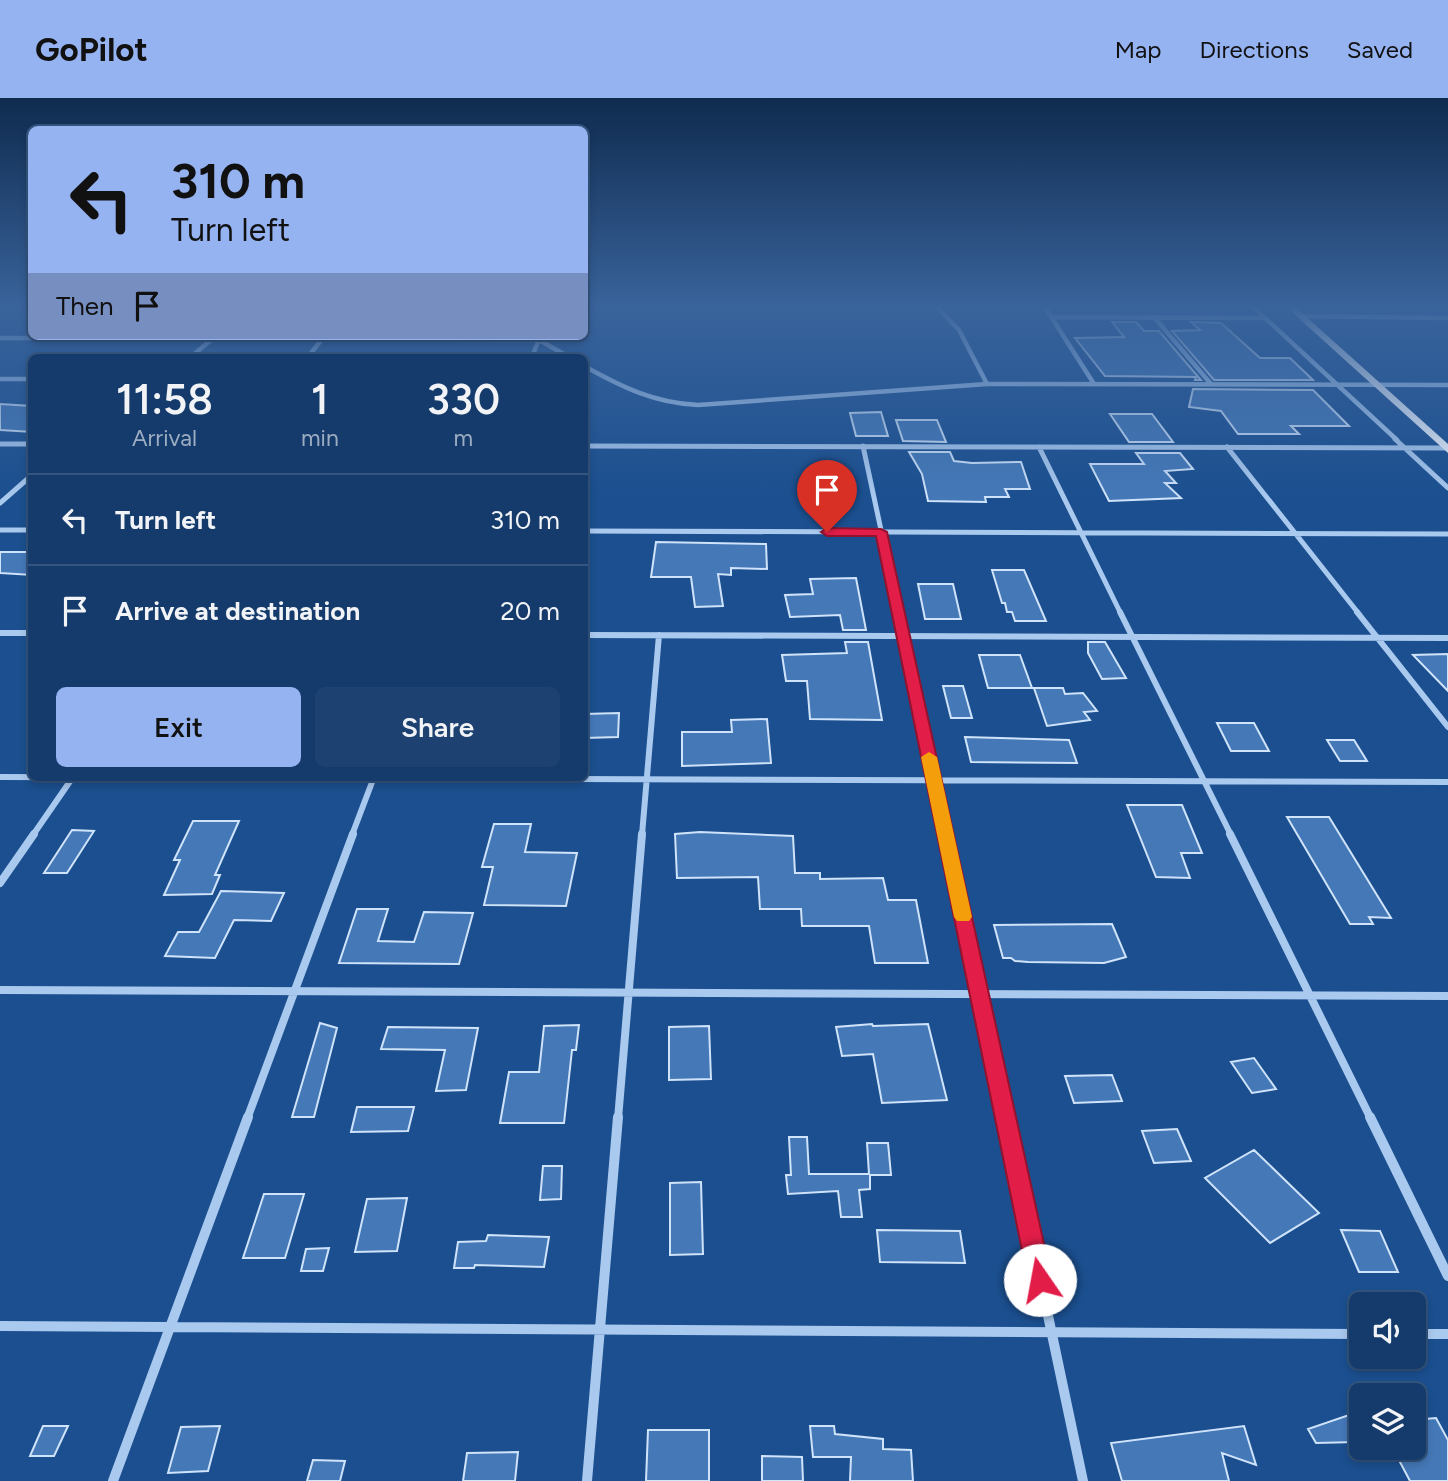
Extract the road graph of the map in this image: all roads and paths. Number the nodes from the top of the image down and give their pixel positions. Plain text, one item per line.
1 (589, 369) edge
2 (979, 369) edge
3 (1084, 369) edge
4 (1198, 369) edge
5 (1320, 369) edge
6 (1359, 369) edge
7 (0, 379) edge
8 (28, 379) edge
9 (987, 384) junction
10 (1094, 384) junction
11 (1211, 384) junction
12 (1337, 384) junction
13 (1376, 384) junction
14 (1448, 385) edge
15 (0, 444) edge
16 (28, 444) edge
17 (588, 446) edge
18 (863, 446) junction
19 (1039, 447) junction
20 (1227, 447) junction
21 (1405, 448) junction
22 (1447, 449) edge
23 (28, 478) edge
24 (1448, 488) edge
25 (0, 503) edge
26 (0, 530) edge
27 (28, 530) edge
28 (588, 531) edge
29 (881, 532) junction
30 (1082, 533) junction
31 (1295, 533) junction
32 (1448, 534) edge
33 (0, 633) edge
34 (28, 633) edge
35 (588, 635) edge
36 (659, 635) junction
37 (903, 636) junction
38 (1133, 636) junction
39 (1377, 637) junction
40 (1448, 638) edge
41 (1448, 727) edge
42 (0, 777) edge
43 (28, 777) edge
44 (588, 779) edge
45 (647, 779) junction
46 (934, 780) junction
47 (69, 781) edge
48 (373, 781) edge
49 (1204, 782) junction
50 (1448, 782) edge
51 (0, 883) edge
52 (0, 990) edge
53 (295, 991) junction
54 (629, 993) junction
55 (979, 994) junction
56 (1310, 996) junction
57 (1448, 996) edge
58 (1448, 1276) edge
59 (0, 1326) edge
60 (170, 1327) junction
61 (600, 1330) junction
62 (1051, 1332) junction
63 (1349, 1334) edge
64 (1426, 1334) edge
65 (1448, 1334) edge
66 (113, 1481) edge
67 (587, 1481) edge
68 (1083, 1481) edge

1 - 9 street
2 - 9 street
3 - 10 street
4 - 11 street
5 - 12 street
6 - 13 main road
7 - 8 street
9 - 10 street
10 - 11 street
11 - 12 street
12 - 13 street
12 - 21 street
13 - 14 street
13 - 22 main road
15 - 16 street
17 - 18 street
18 - 19 street
18 - 29 street
19 - 20 street
19 - 30 street
20 - 21 street
20 - 31 street
21 - 22 street
21 - 24 street
23 - 25 street
26 - 27 street
28 - 29 street
29 - 30 street
29 - 37 street
30 - 31 street
30 - 38 street
31 - 32 street
31 - 39 street
33 - 34 street
35 - 36 street
36 - 37 street
36 - 45 street
37 - 38 street
37 - 46 street
38 - 39 street
38 - 49 street
39 - 40 street
39 - 41 street
42 - 43 street
44 - 45 street
45 - 46 street
45 - 54 street
46 - 49 street
46 - 55 street
47 - 51 street
48 - 53 street
49 - 50 street
49 - 56 street
52 - 53 street
53 - 54 street
53 - 60 street
54 - 55 street
54 - 61 street
55 - 56 street
55 - 62 street
56 - 57 street
56 - 58 street
59 - 60 street
60 - 61 street
60 - 66 street
61 - 62 street
61 - 67 street
62 - 63 street
62 - 68 street
64 - 65 street

